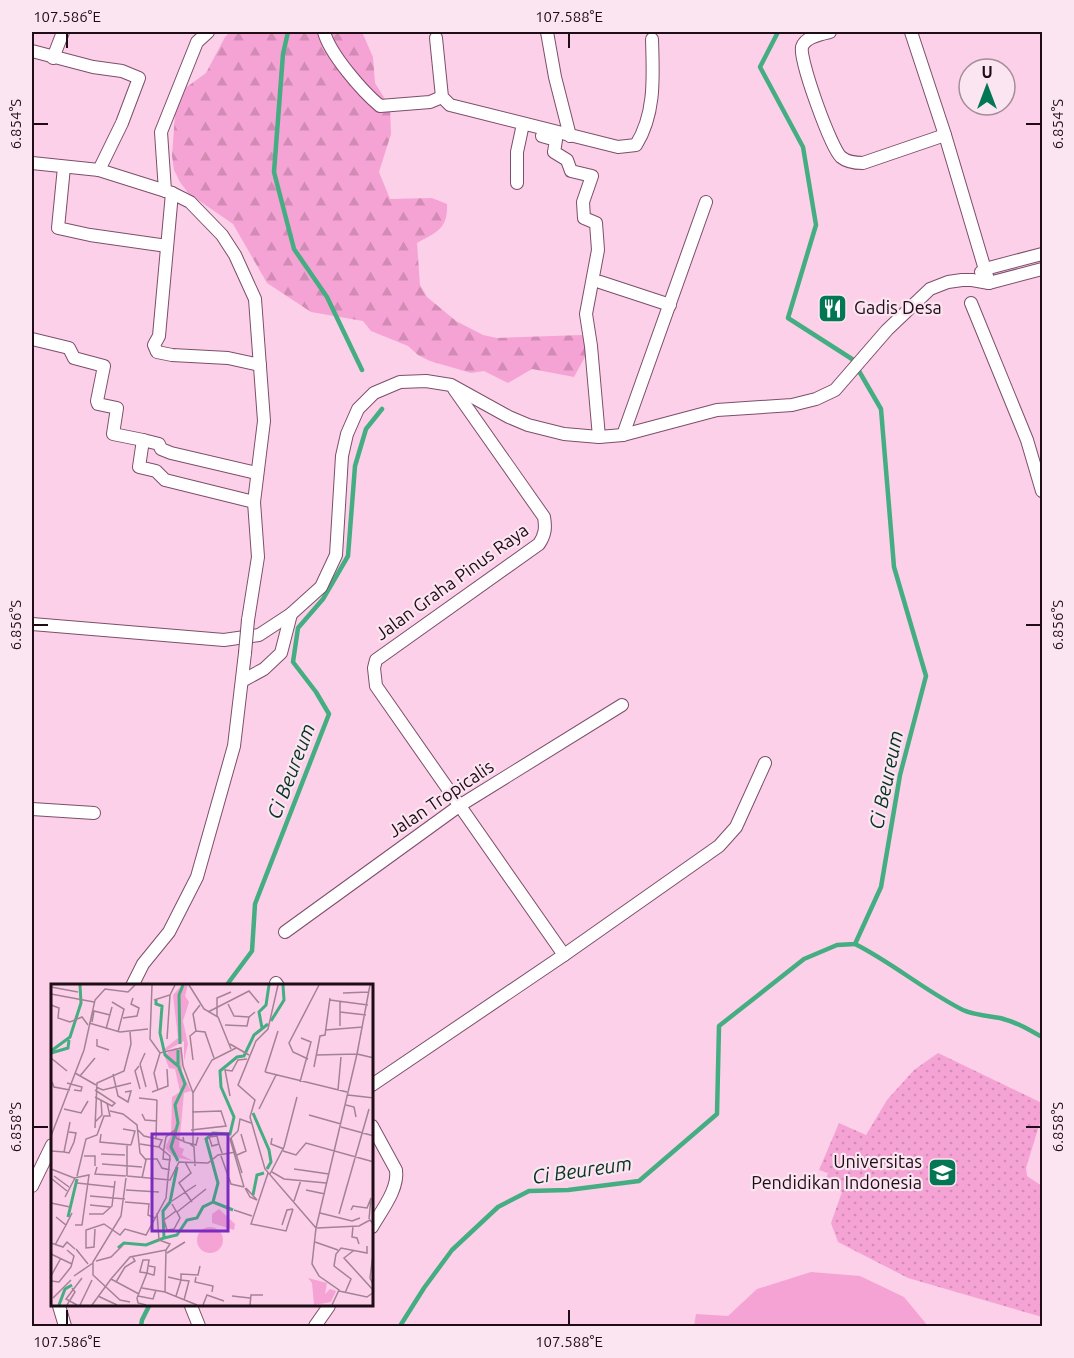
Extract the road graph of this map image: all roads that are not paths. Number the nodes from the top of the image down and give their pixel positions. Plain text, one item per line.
1 (63, 32) edge
2 (208, 32) edge
3 (324, 32) edge
4 (547, 32) edge
5 (830, 32) edge
6 (911, 32) edge
7 (436, 38) dead end
8 (652, 39) dead end
9 (32, 51) edge
10 (53, 58) junction
11 (442, 98) junction
12 (522, 127) junction
13 (945, 135) junction
14 (570, 136) junction
15 (32, 163) edge
16 (64, 167) junction
17 (99, 170) junction
18 (517, 183) dead end
19 (168, 192) junction
20 (706, 202) dead end
21 (167, 246) junction
22 (1042, 254) edge
23 (985, 268) junction
24 (1042, 269) edge
25 (972, 280) junction
26 (600, 282) dead end
27 (989, 283) junction
28 (971, 303) dead end
29 (669, 305) junction
30 (32, 339) edge
31 (260, 365) junction
32 (451, 385) junction
33 (623, 435) junction
34 (599, 437) junction
35 (143, 440) junction
36 (256, 473) junction
37 (1042, 490) edge
38 (254, 502) junction
39 (291, 614) junction
40 (32, 624) edge
41 (242, 681) junction
42 (622, 705) dead end
43 (765, 763) dead end
44 (459, 806) junction
45 (32, 809) edge
46 (94, 813) dead end
47 (285, 932) dead end
48 (564, 955) junction
49 (133, 984) edge
50 (374, 1083) edge
51 (374, 1130) edge
52 (51, 1147) edge
53 (34, 1179) edge
54 (374, 1223) edge
55 (60, 1307) edge
56 (192, 1307) edge
57 (327, 1307) edge
58 (65, 1326) edge
59 (199, 1326) edge
60 (315, 1326) edge

1 - 10 street
2 - 19 street
3 - 11 street
4 - 14 street
5 - 13 street
6 - 13 street
7 - 11 street
8 - 14 street
9 - 10 street
10 - 17 street
11 - 12 street
12 - 14 street
12 - 18 street
12 - 34 street
13 - 23 street
15 - 16 street
16 - 17 street
16 - 21 street
17 - 19 street
19 - 21 street
19 - 31 street
20 - 29 street
21 - 31 street
22 - 23 street
23 - 25 street
23 - 27 street
24 - 27 street
25 - 27 street
25 - 33 street
26 - 29 street
28 - 37 street
29 - 33 street
30 - 35 street
31 - 36 street
32 - 34 street
32 - 39 street
32 - 44 street, Jalan Graha Pinus Raya
33 - 34 street
35 - 36 street
35 - 38 street
36 - 38 street
38 - 41 street, bridge
39 - 40 street
39 - 41 street
41 - 49 street
42 - 44 street, Jalan Tropicalis
43 - 48 street
44 - 47 street, Jalan Tropicalis
44 - 48 street, Jalan Graha Pinus Raya
45 - 46 street
48 - 50 street
51 - 54 street
52 - 53 street
55 - 58 street
56 - 59 street
57 - 60 street

